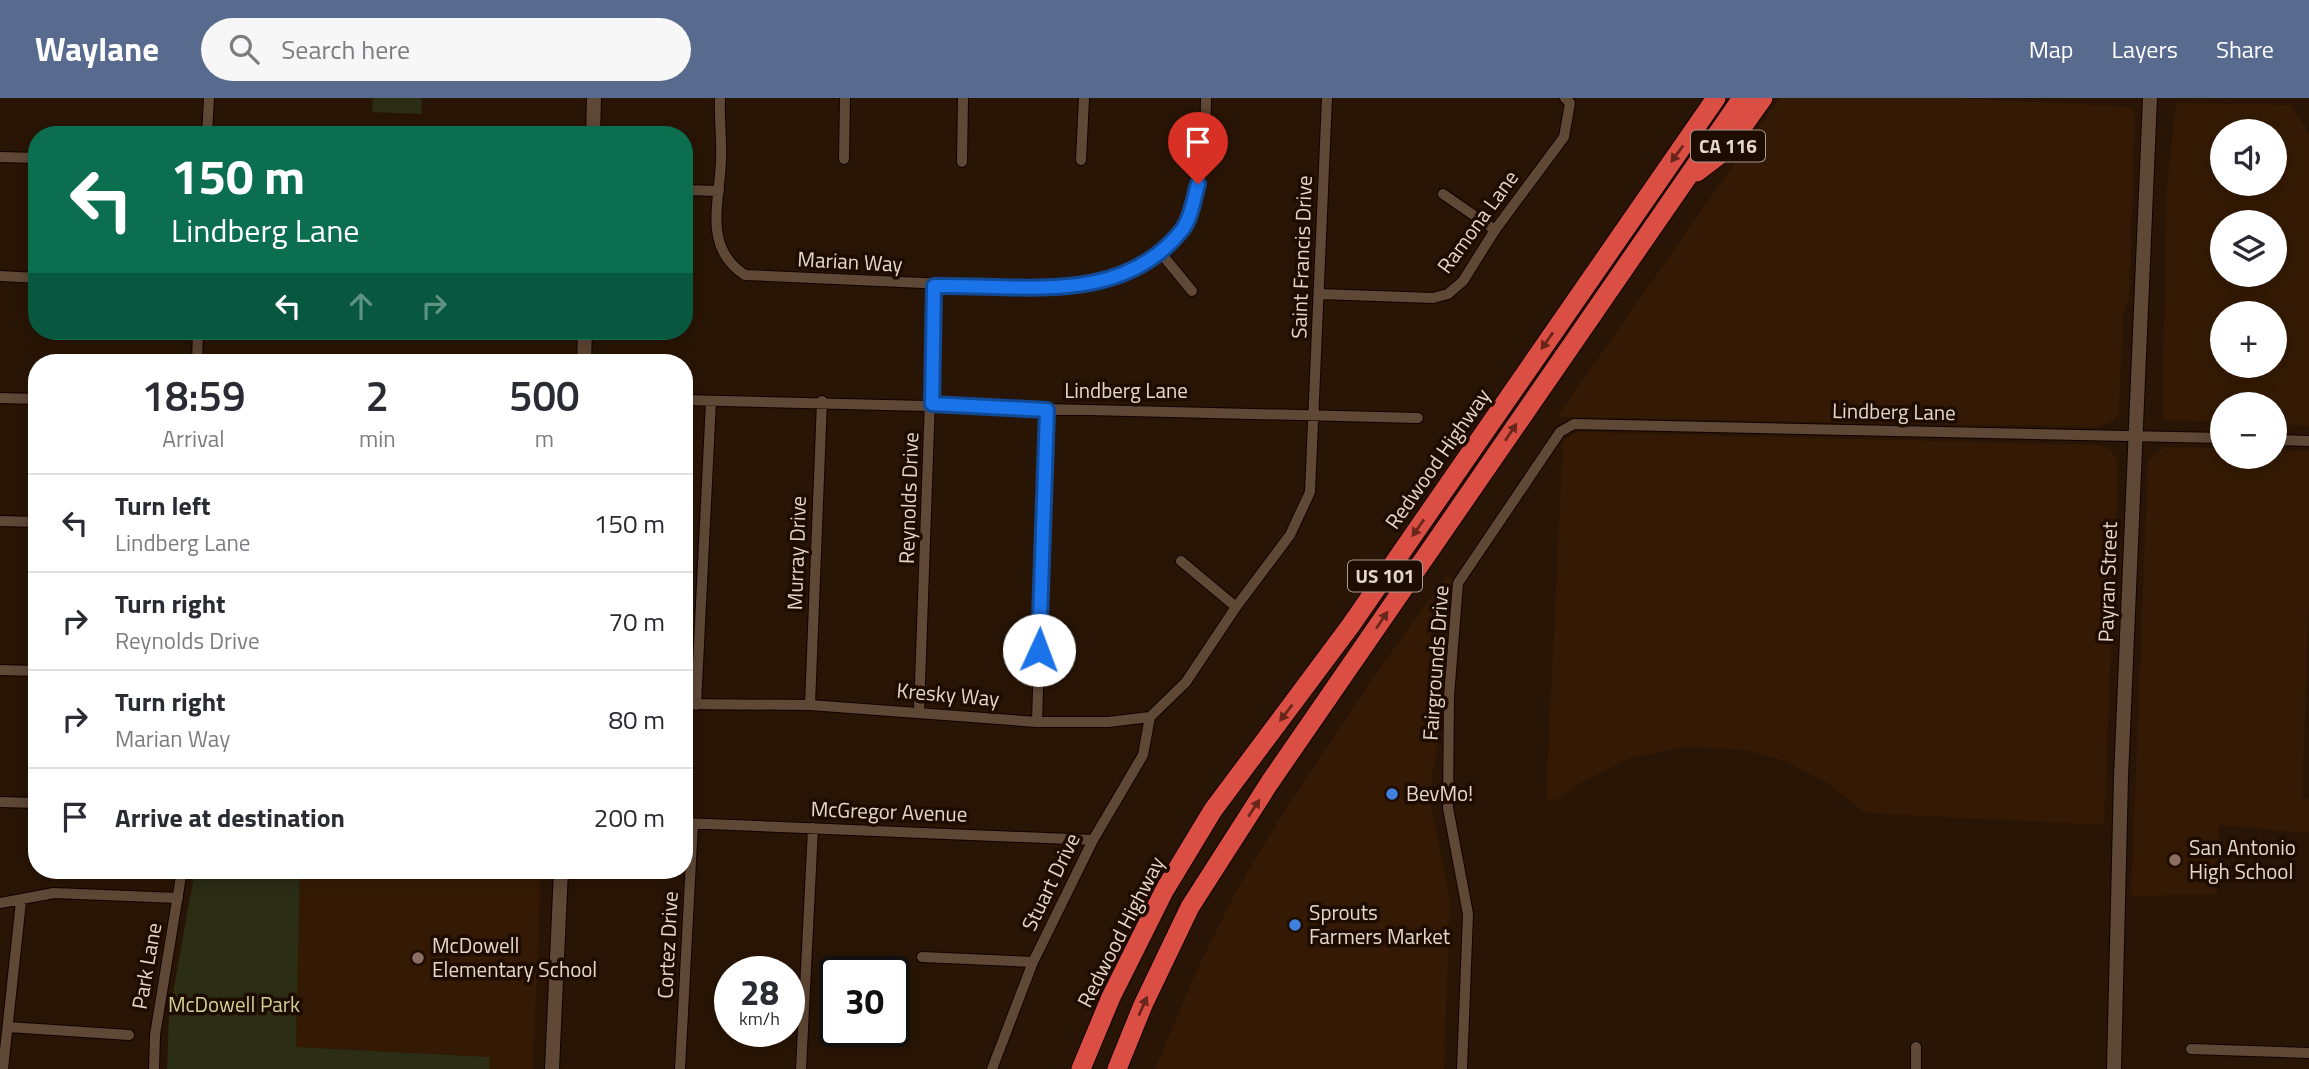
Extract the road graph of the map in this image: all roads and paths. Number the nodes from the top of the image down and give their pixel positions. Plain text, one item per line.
1 (209, 98) edge
2 (594, 98) edge
3 (720, 98) edge
4 (845, 98) edge
5 (963, 98) edge
6 (1084, 98) edge
7 (1206, 98) edge
8 (1327, 98) edge
9 (1716, 98) edge
10 (1742, 98) edge
11 (1763, 98) edge
12 (2150, 98) edge
13 (1572, 100) edge
14 (207, 126) edge
15 (593, 126) edge
16 (0, 157) edge
17 (28, 158) edge
18 (844, 159) dead end
19 (1080, 160) dead end
20 (962, 162) dead end
21 (1682, 183) junction
22 (693, 190) edge
23 (719, 191) junction
24 (1443, 194) dead end
25 (1495, 230) junction
26 (1160, 252) junction
27 (0, 276) edge
28 (28, 278) edge
29 (934, 286) junction
30 (1192, 291) dead end
31 (1320, 294) junction
32 (0, 398) edge
33 (28, 399) edge
34 (693, 400) edge
35 (711, 401) junction
36 (822, 401) junction
37 (932, 404) junction
38 (1047, 410) junction
39 (1315, 418) junction
40 (1418, 418) dead end
41 (1566, 427) joint
42 (2136, 435) junction
43 (2210, 438) edge
44 (2287, 440) edge
45 (2309, 441) edge
46 (0, 521) edge
47 (28, 522) edge
48 (1181, 561) dead end
49 (1236, 607) junction
50 (693, 662) edge
51 (0, 670) edge
52 (28, 671) edge
53 (693, 705) edge
54 (810, 705) junction
55 (919, 711) junction
56 (1150, 717) junction
57 (1037, 722) junction
58 (0, 802) edge
59 (28, 803) edge
60 (693, 823) edge
61 (813, 828) junction
62 (1093, 839) junction
63 (181, 879) edge
64 (561, 879) edge
65 (687, 879) edge
66 (178, 898) junction
67 (21, 901) junction
68 (0, 903) edge
69 (922, 957) dead end
70 (1033, 962) junction
71 (8, 1027) junction
72 (129, 1035) dead end
73 (1916, 1047) dead end
74 (2191, 1049) dead end
75 (2309, 1052) edge
76 (3, 1069) edge
77 (154, 1069) edge
78 (552, 1069) edge
79 (680, 1069) edge
80 (801, 1069) edge
81 (992, 1069) edge
82 (1081, 1069) edge
83 (1117, 1069) edge
84 (1462, 1069) edge
85 (1916, 1069) edge
86 (2114, 1069) edge

1 - 14 street
2 - 15 main road
3 - 23 street
4 - 18 street
5 - 20 street
6 - 19 street
7 - 26 street, Marian Way
8 - 31 street, Saint Francis Drive
9 -> 82 highway, Redwood Highway / US 101
10 - 21 highway, US 101
11 - 21 highway, CA 116
12 - 42 main road, Payran Street
13 - 25 street, Ramona Lane
16 - 17 street
83 -> 21 highway, US 101
22 - 23 street
23 - 29 street, Marian Way
24 - 25 street
25 - 31 street, Ramona Lane
26 - 29 street, Marian Way
26 - 30 street
27 - 28 street
29 - 37 street, Reynolds Drive
31 - 39 street, Saint Francis Drive
32 - 33 street
34 - 35 street, Lindberg Lane
35 - 36 street, Lindberg Lane
35 - 50 street
36 - 37 street, Lindberg Lane
36 - 54 street, Murray Drive
37 - 38 street, Lindberg Lane
37 - 55 street, Reynolds Drive
38 - 39 street, Lindberg Lane
38 - 57 street
39 - 40 street, Lindberg Lane
39 - 49 street
41 - 42 street, Lindberg Lane
41 - 84 street, Fairgrounds Drive
42 - 43 street, Lindberg Lane
42 - 86 main road, Payran Street
44 - 45 street
46 - 47 street
48 - 49 street
49 - 56 street
51 - 52 street
53 - 54 street, Kresky Way
54 - 55 street, Kresky Way
55 - 57 street, Kresky Way
56 - 57 street, Kresky Way
56 - 62 street, Stuart Drive
58 - 59 street
60 - 61 street, McGregor Avenue
61 - 62 street, McGregor Avenue
61 - 80 street
62 - 70 street, Stuart Drive
63 - 66 street, Park Lane
64 - 78 main road
65 - 79 street, Cortez Drive
66 - 67 street
66 - 77 street, Park Lane
67 - 68 street
67 - 71 street
69 - 70 street
70 - 81 street, Stuart Drive
71 - 72 street
71 - 76 street
73 - 85 street
74 - 75 street

